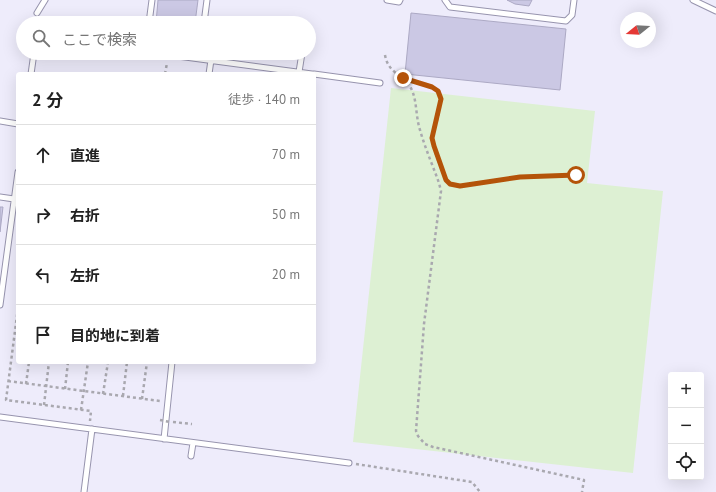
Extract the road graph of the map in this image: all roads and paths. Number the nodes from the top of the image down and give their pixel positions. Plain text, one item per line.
1 (45, 0) edge
2 (152, 0) edge
3 (207, 0) edge
4 (388, 0) edge
5 (400, 0) edge
6 (445, 0) edge
7 (574, 0) edge
8 (693, 0) edge
9 (716, 11) edge
10 (37, 13) dead end
11 (150, 16) edge
12 (205, 16) edge
13 (385, 55) dead end
14 (33, 60) edge
15 (211, 60) joint
16 (301, 60) edge
17 (31, 72) edge
18 (209, 72) edge
19 (299, 72) joint
20 (316, 74) edge
21 (403, 78) junction
22 (380, 83) dead end
23 (0, 122) edge
24 (16, 124) edge
25 (583, 173) dead end
26 (16, 186) edge
27 (0, 198) edge
28 (14, 199) junction
29 (0, 305) edge
30 (16, 323) edge
31 (29, 364) edge
32 (49, 364) edge
33 (68, 364) edge
34 (88, 364) edge
35 (108, 364) edge
36 (127, 364) edge
37 (147, 364) edge
38 (172, 364) edge
39 (8, 381) junction
40 (26, 384) junction
41 (46, 386) junction
42 (65, 389) junction
43 (84, 391) junction
44 (103, 394) junction
45 (123, 396) junction
46 (142, 399) junction
47 (162, 402) dead end
48 (44, 404) junction
49 (81, 410) junction
50 (0, 417) edge
51 (160, 420) dead end
52 (192, 424) dead end
53 (90, 429) junction
54 (164, 439) junction
55 (193, 443) junction
56 (190, 456) dead end
57 (349, 463) joint
58 (84, 492) edge
59 (480, 492) edge
60 (582, 492) edge

1 - 10 lane
2 - 11 lane
3 - 12 lane
4 - 5 lane
6 - 7 lane
8 - 9 lane
13 - 21 path
14 - 17 lane
15 - 18 lane
15 - 19 lane
16 - 19 lane
20 - 22 lane
21 - 25 path
21 - 60 path
23 - 24 lane
26 - 28 lane
27 - 28 lane
28 - 29 lane
30 - 39 path
31 - 40 path
32 - 41 path
33 - 42 path
34 - 43 path
35 - 44 path
36 - 45 path
37 - 46 path
38 - 54 lane
39 - 40 path
39 - 48 path
40 - 41 path
41 - 42 path
41 - 48 path
42 - 43 path
43 - 44 path
43 - 49 path
44 - 45 path
45 - 46 path
46 - 47 path
48 - 49 path
49 - 53 path
50 - 53 lane
51 - 52 path, bridge
53 - 54 lane
53 - 58 lane
54 - 55 lane
55 - 56 lane
55 - 57 lane
57 - 59 path

